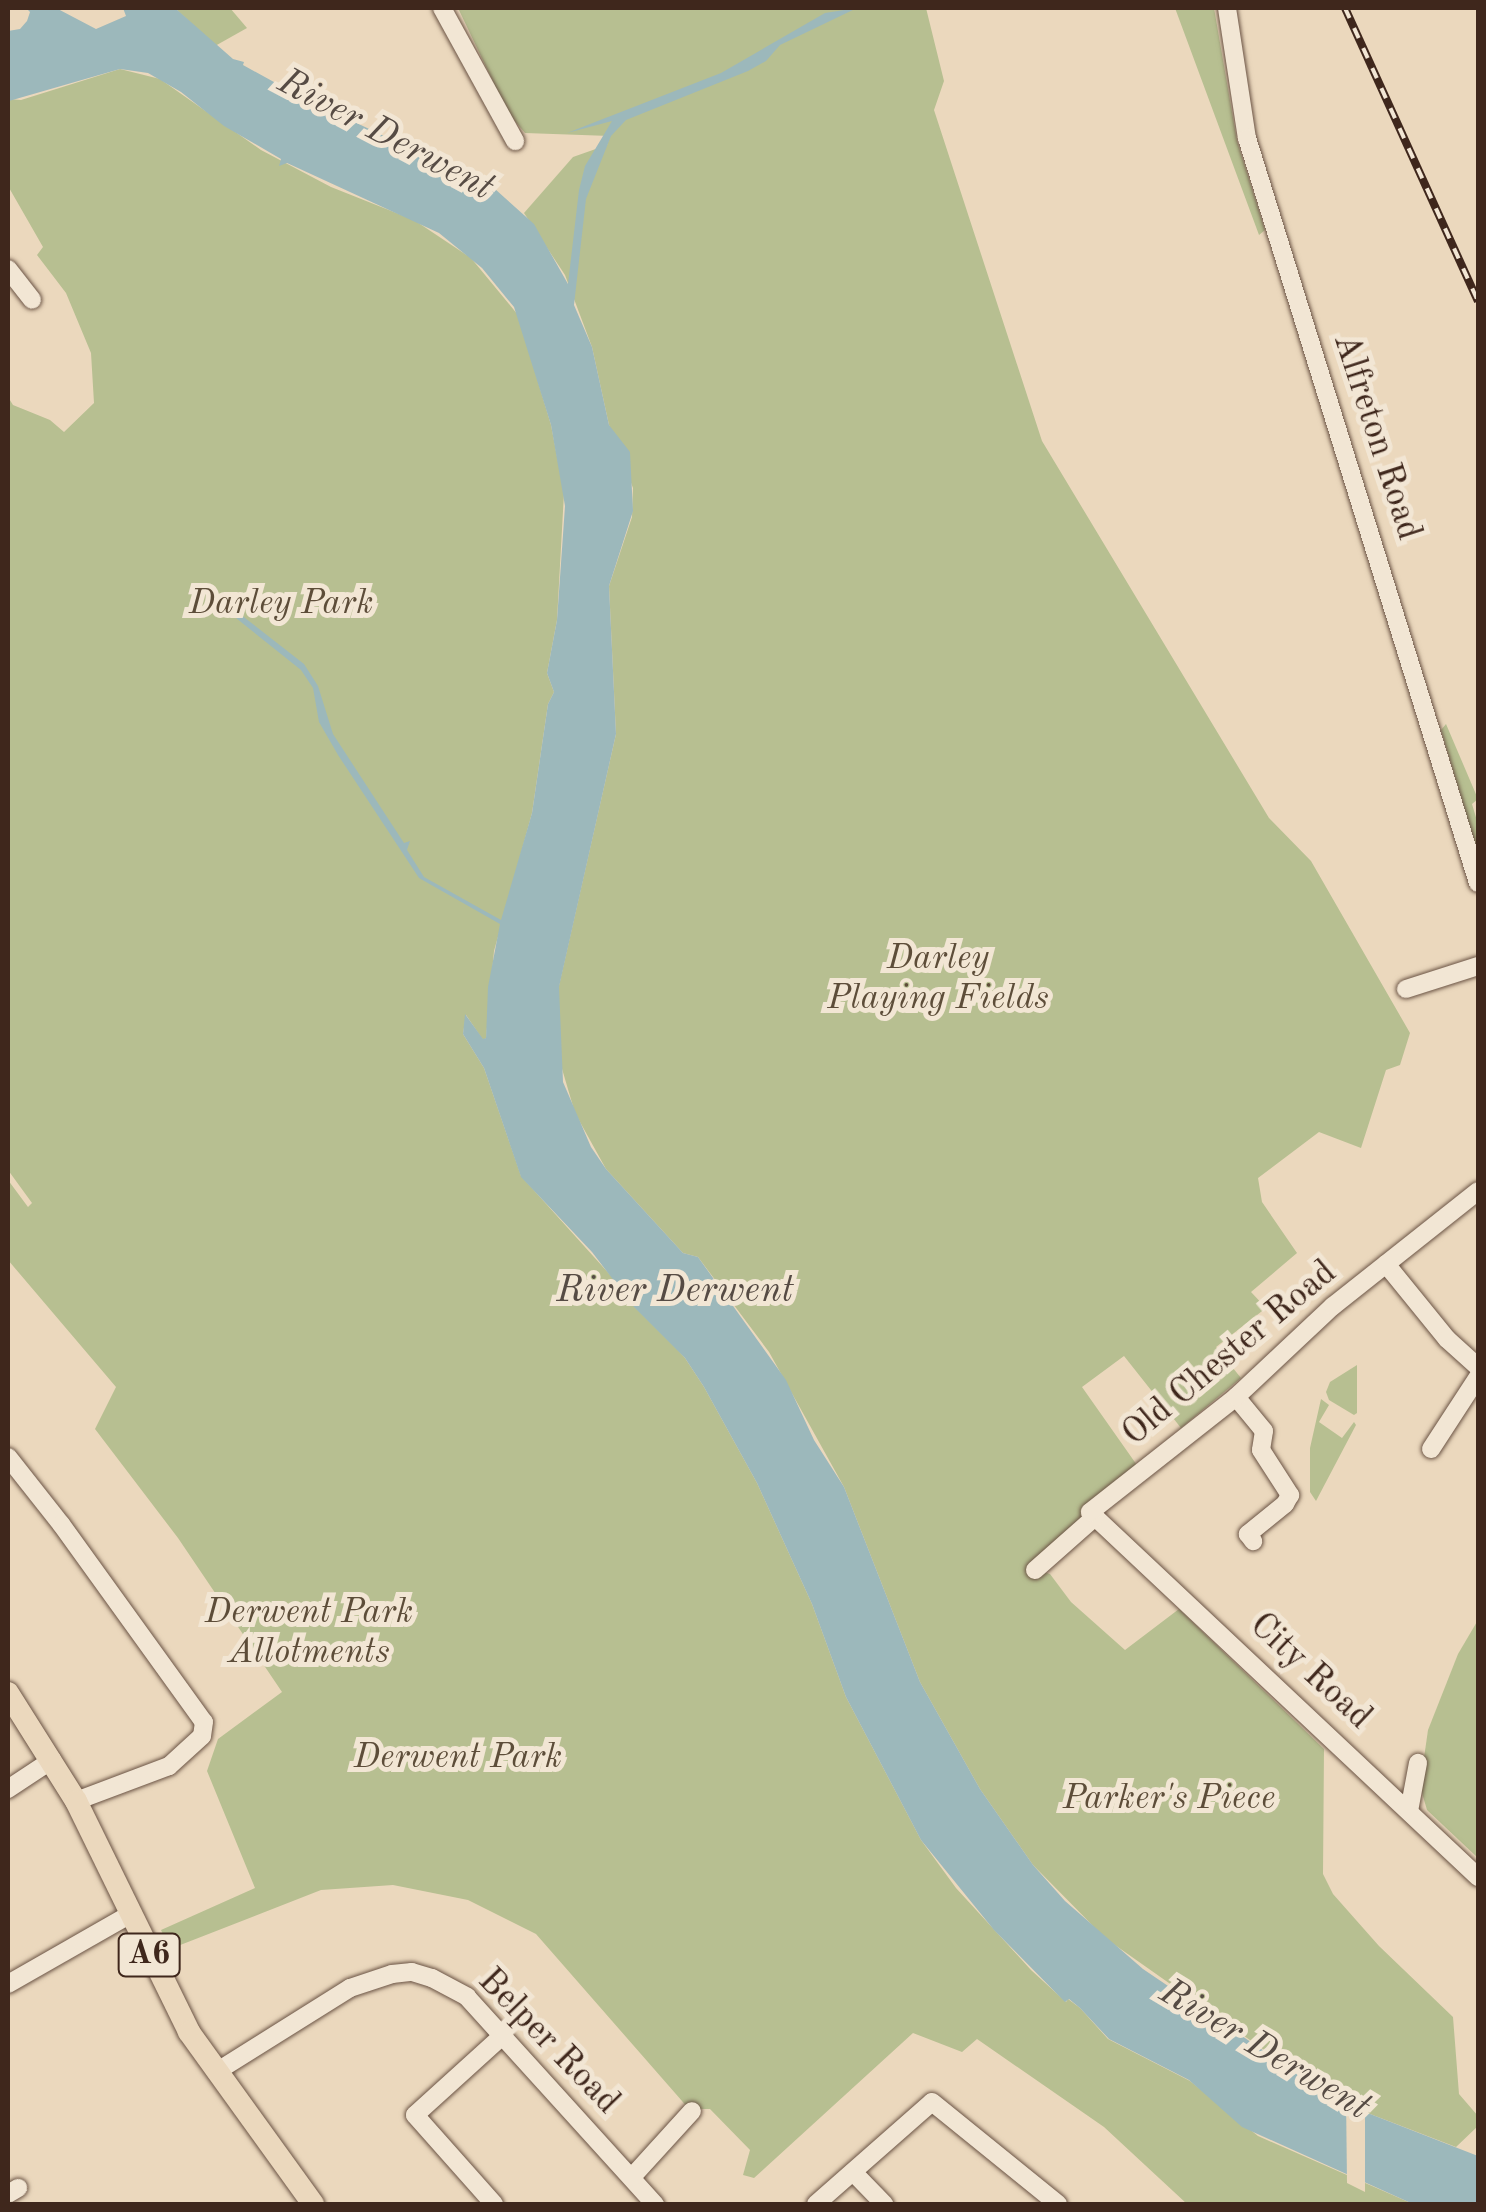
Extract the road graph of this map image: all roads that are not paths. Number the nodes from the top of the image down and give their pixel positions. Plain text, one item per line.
1 (442, 8) edge
2 (1227, 8) edge
3 (514, 141) dead end
4 (8, 269) edge
5 (32, 300) dead end
6 (1478, 883) edge
7 (1478, 966) edge
8 (1406, 990) dead end
9 (1478, 1191) edge
10 (1386, 1264) junction
11 (1478, 1367) edge
12 (1478, 1377) edge
13 (1236, 1396) junction
14 (1431, 1450) dead end
15 (8, 1458) edge
16 (1095, 1517) junction
17 (1254, 1541) dead end
18 (1035, 1570) dead end
19 (8, 1693) edge
20 (52, 1760) junction
21 (1418, 1763) dead end
22 (8, 1789) edge
23 (76, 1801) junction
24 (1409, 1811) junction
25 (1478, 1877) edge
26 (129, 1915) junction
27 (8, 1984) edge
28 (502, 2036) junction
29 (216, 2072) junction
30 (692, 2111) dead end
31 (853, 2172) junction
32 (632, 2177) junction
33 (313, 2204) edge
34 (494, 2204) edge
35 (655, 2204) edge
36 (816, 2204) edge
37 (884, 2204) edge
38 (1058, 2204) edge

1 - 3 street
2 - 6 street, Alfreton Road
4 - 5 street
7 - 8 street
9 - 10 street, Old Chester Road
10 - 11 street
10 - 13 street, Old Chester Road
12 - 14 street
13 - 16 street, Old Chester Road
13 - 17 street
15 - 23 street
16 - 18 street, Old Chester Road
16 - 24 street, City Road
19 - 20 main road, A6
20 - 22 street
20 - 23 main road, A6
21 - 24 street
23 - 26 main road, A6
24 - 25 street, City Road
26 - 27 street
26 - 29 main road, A6
28 - 29 street, Belper Road
28 - 32 street, Belper Road
28 - 34 street
29 - 33 main road, A6
30 - 32 street
31 - 36 street
31 - 37 street
31 - 38 street
32 - 35 street, Belper Road

